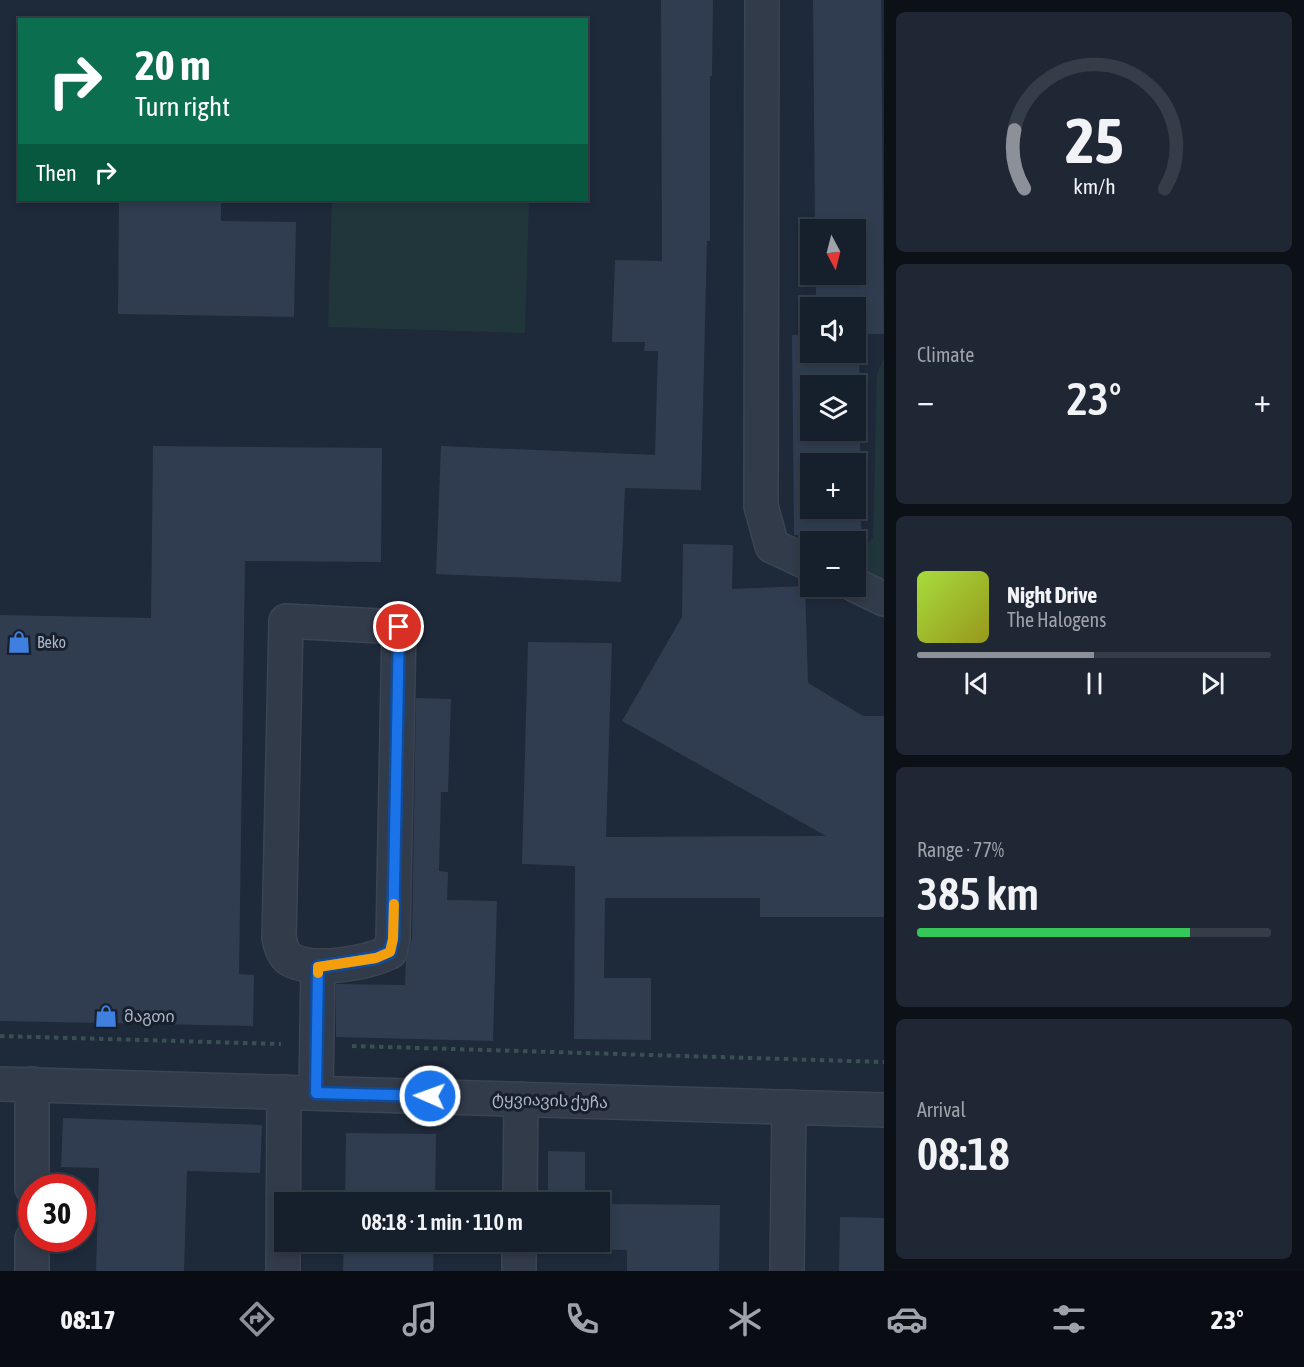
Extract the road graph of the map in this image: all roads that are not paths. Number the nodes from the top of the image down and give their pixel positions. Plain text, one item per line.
1 (762, 0) edge
2 (800, 559) edge
3 (866, 590) edge
4 (884, 598) edge
5 (318, 967) junction
6 (16, 1084) edge
7 (284, 1092) junction
8 (316, 1093) junction
9 (521, 1099) junction
10 (789, 1107) junction
11 (884, 1110) edge
12 (30, 1174) edge
13 (520, 1192) edge
14 (32, 1252) edge
15 (519, 1252) edge
16 (32, 1271) edge
17 (283, 1271) edge
18 (519, 1271) edge
19 (787, 1271) edge

1 - 2 street
3 - 4 street
5 - 5 street
5 - 8 street
6 - 7 street, ტყვიავის ქუჩა
6 - 12 street
7 - 8 street, ტყვიავის ქუჩა
7 - 17 street
8 - 9 street, ტყვიავის ქუჩა
9 - 10 street, ტყვიავის ქუჩა
9 - 13 street
10 - 11 street, ტყვიავის ქუჩა
10 - 19 street
14 - 16 street
15 - 18 street

